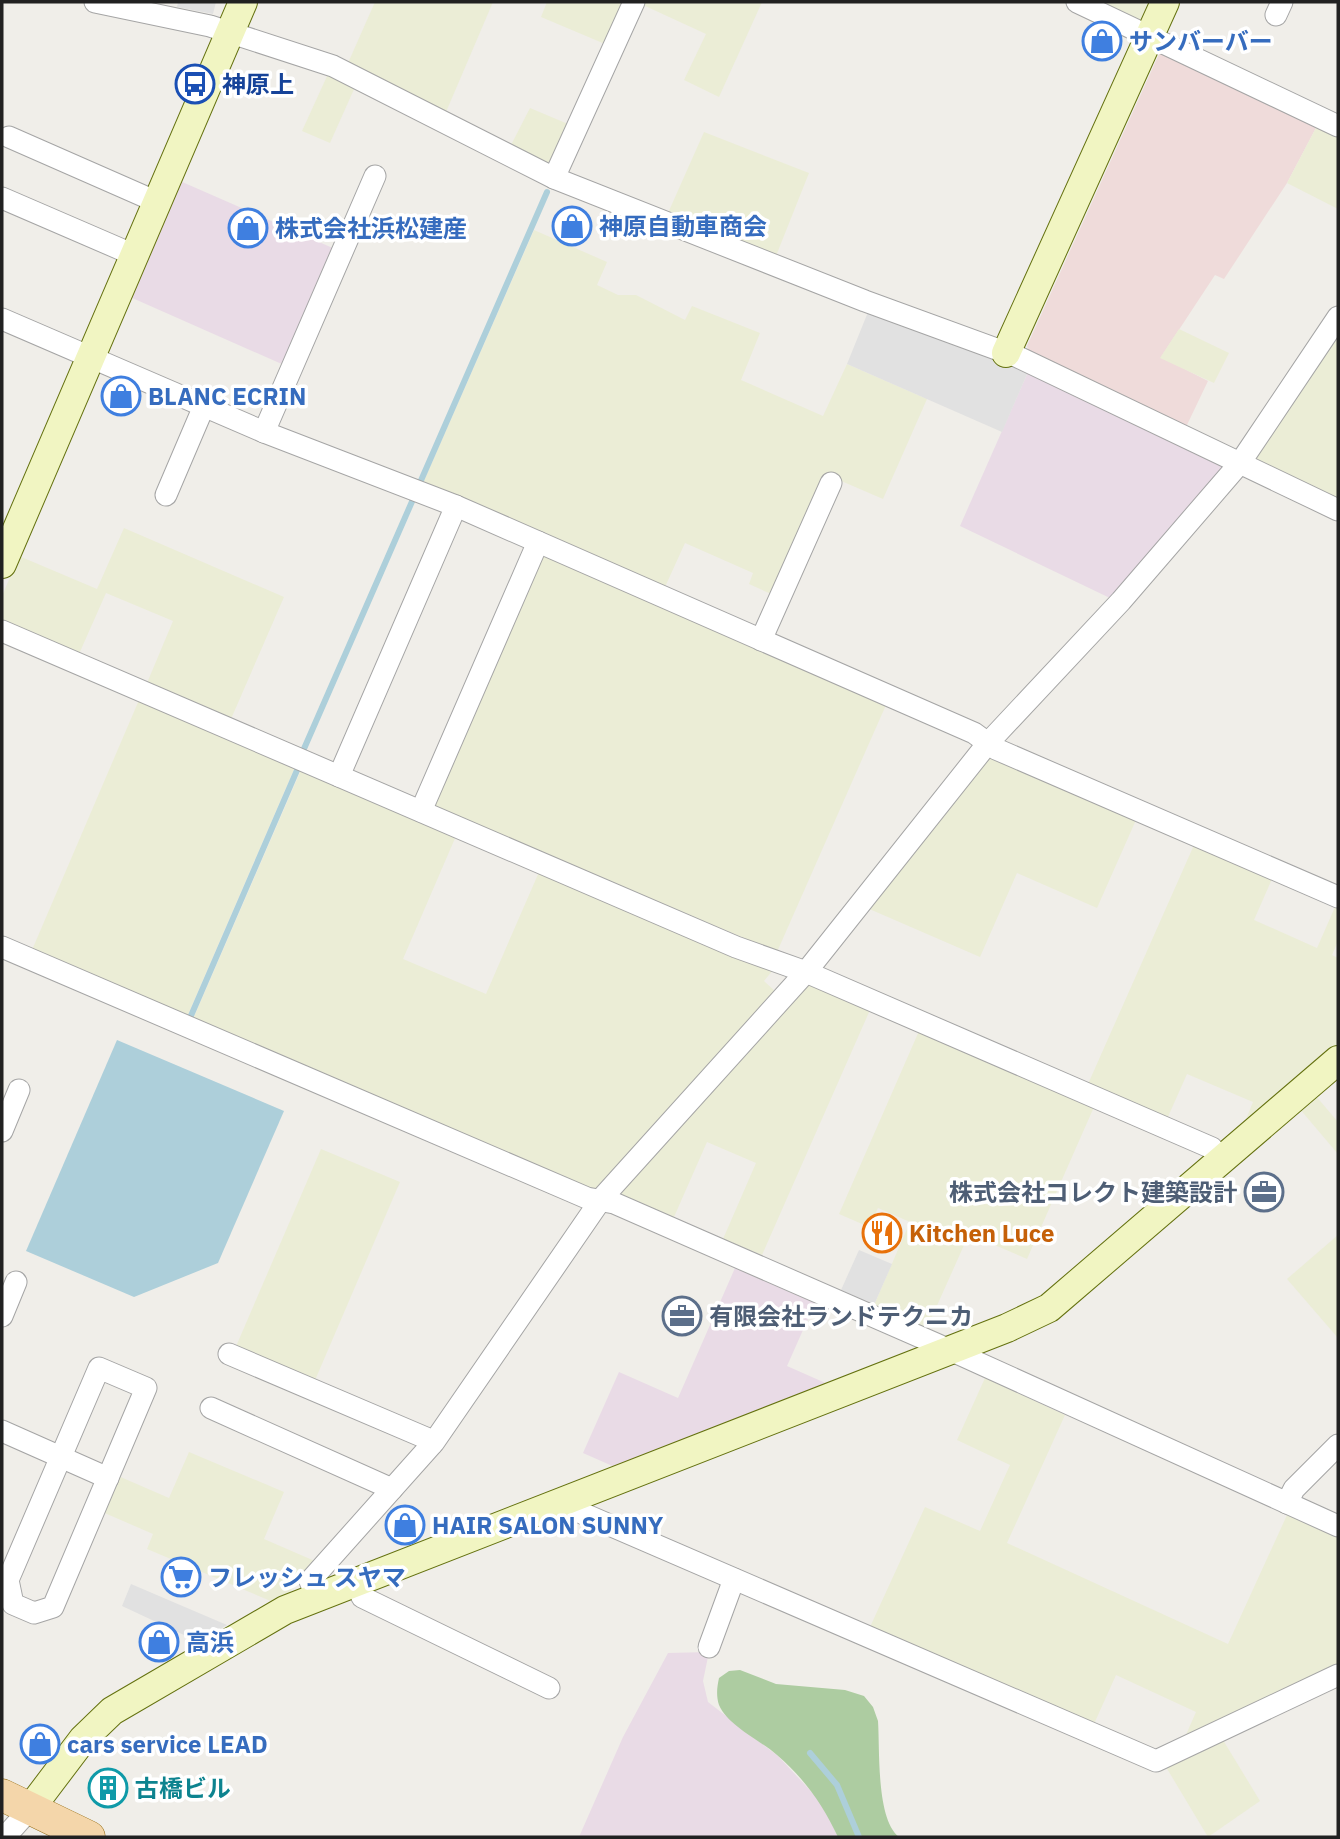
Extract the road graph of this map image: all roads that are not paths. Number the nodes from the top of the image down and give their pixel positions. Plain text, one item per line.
1 (95, 2) edge
2 (243, 2) edge
3 (634, 2) edge
4 (1077, 2) edge
5 (1165, 2) edge
6 (121, 4) edge
7 (230, 32) junction
8 (1150, 36) junction
9 (1338, 126) edge
10 (9, 137) dead end
11 (375, 176) dead end
12 (554, 178) junction
13 (2, 198) edge
14 (157, 202) junction
15 (134, 255) junction
16 (1338, 317) edge
17 (2, 319) edge
18 (1006, 353) junction
19 (90, 358) junction
20 (204, 406) junction
21 (264, 432) junction
22 (1240, 463) junction
23 (831, 483) dead end
24 (166, 495) dead end
25 (456, 506) junction
26 (1338, 510) edge
27 (538, 542) junction
28 (2, 564) edge
29 (2, 631) edge
30 (761, 640) junction
31 (988, 743) junction
32 (339, 776) junction
33 (421, 811) junction
34 (1338, 897) edge
35 (2, 947) edge
36 (806, 972) junction
37 (1338, 1060) edge
38 (19, 1090) dead end
39 (2, 1131) edge
40 (1223, 1160) junction
41 (600, 1200) junction
42 (16, 1282) dead end
43 (2, 1316) edge
44 (950, 1350) junction
45 (229, 1354) dead end
46 (211, 1408) dead end
47 (2, 1431) edge
48 (432, 1444) junction
49 (1338, 1446) edge
50 (61, 1457) junction
51 (108, 1478) junction
52 (392, 1489) junction
53 (572, 1497) junction
54 (1287, 1503) junction
55 (1338, 1526) edge
56 (734, 1579) junction
57 (356, 1581) junction
58 (316, 1597) junction
59 (709, 1647) dead end
60 (1338, 1675) edge
61 (549, 1688) dead end
62 (2, 1795) edge
63 (30, 1809) junction
64 (5, 1837) edge
65 (89, 1837) edge

1 - 6 street
2 - 7 street
3 - 12 street
4 - 8 street
5 - 8 street
6 - 7 street
7 - 12 street
7 - 14 street
8 - 9 street
8 - 18 street
10 - 14 street
11 - 21 street
12 - 18 street
13 - 15 street
14 - 15 street
15 - 19 street
16 - 22 street
17 - 19 street
18 - 22 street
19 - 20 street
19 - 28 street
20 - 21 street
20 - 24 street
21 - 25 street
22 - 26 street
22 - 31 street
23 - 30 street
25 - 27 street
25 - 32 street
27 - 30 street
27 - 33 street
29 - 32 street
30 - 31 street
31 - 34 street
31 - 36 street
32 - 33 street
33 - 36 street
35 - 41 street
36 - 40 street
36 - 41 street
37 - 40 street
38 - 39 street
40 - 44 street
41 - 44 street
41 - 48 street
42 - 43 street
44 - 53 street
44 - 54 street
45 - 48 street
46 - 52 street
47 - 50 street
48 - 52 street
49 - 54 street
50 - 51 street
50 - 51 street
50 - 51 street
52 - 58 street
53 - 56 street
53 - 57 street
54 - 55 street
56 - 59 street
56 - 60 street
57 - 58 street
57 - 61 street
58 - 63 street
62 - 63 main road
63 - 64 street
63 - 65 main road

